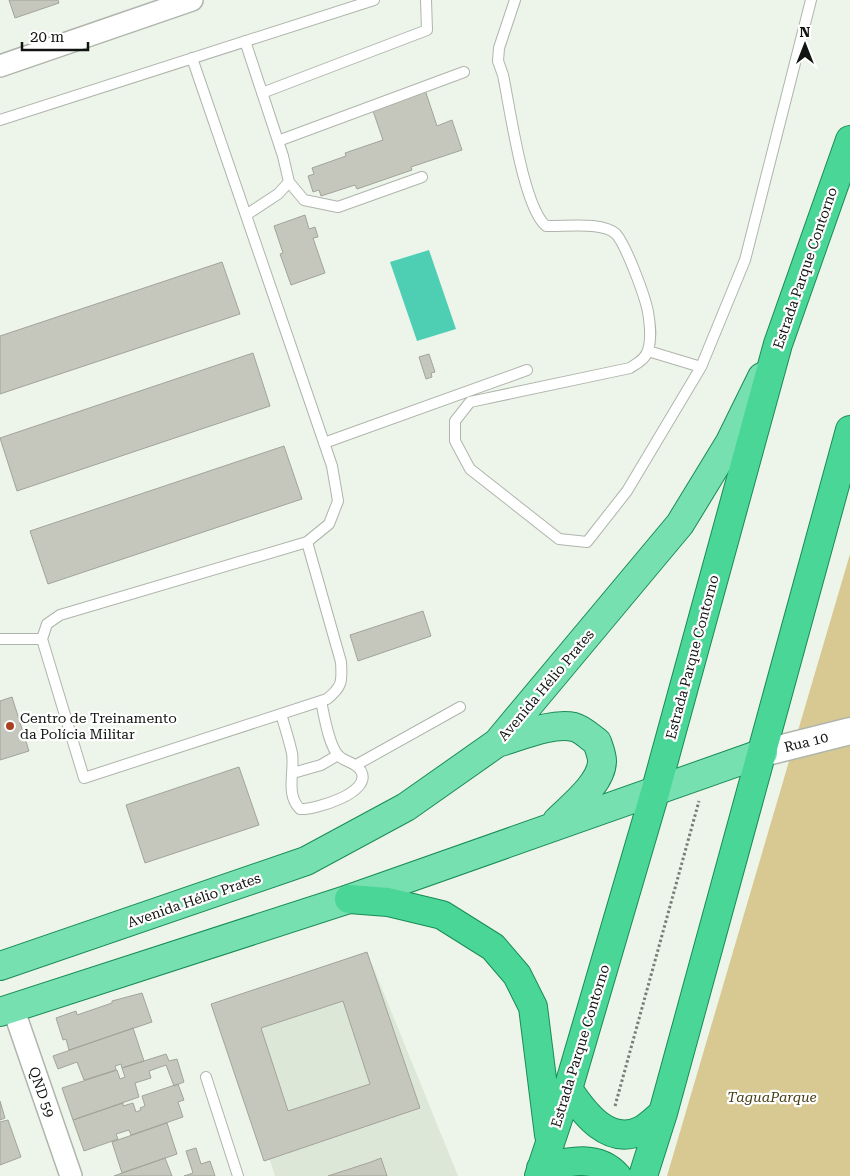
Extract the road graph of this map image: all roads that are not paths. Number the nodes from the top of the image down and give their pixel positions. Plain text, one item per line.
1 (192, 0) edge
2 (374, 0) edge
3 (426, 0) edge
4 (515, 0) edge
5 (811, 0) edge
6 (245, 41) junction
7 (192, 58) junction
8 (0, 66) edge
9 (464, 72) dead end
10 (262, 93) junction
11 (0, 120) edge
12 (850, 140) edge
13 (278, 141) junction
14 (422, 177) dead end
15 (289, 182) junction
16 (246, 215) junction
17 (778, 344) junction
18 (648, 351) junction
19 (701, 367) junction
20 (527, 370) dead end
21 (850, 430) edge
22 (324, 442) junction
23 (307, 542) junction
24 (0, 639) edge
25 (42, 639) junction
26 (320, 702) junction
27 (460, 707) dead end
28 (281, 714) junction
29 (850, 731) edge
30 (497, 743) junction
31 (763, 753) junction
32 (338, 755) junction
33 (356, 765) junction
34 (293, 773) junction
35 (656, 789) junction
36 (552, 827) junction
37 (349, 899) junction
38 (0, 966) edge
39 (6, 1010) edge
40 (206, 1077) dead end
41 (568, 1089) junction
42 (663, 1113) junction
43 (550, 1142) junction
44 (540, 1172) edge
45 (72, 1176) edge
46 (238, 1176) edge
47 (617, 1176) edge
48 (643, 1176) edge

1 - 8 street
2 - 6 lane
3 - 10 lane
4 - 18 lane
5 - 19 lane
6 - 7 lane
6 - 10 lane
7 - 11 lane
7 - 16 lane
9 - 13 lane
10 - 13 lane
12 - 17 highway, Estrada Parque Contorno
13 - 15 lane
14 - 15 lane
15 - 16 lane
16 - 22 lane
17 - 30 main road, Avenida Hélio Prates
17 - 35 highway, Estrada Parque Contorno
18 - 19 lane
18 - 19 lane
20 - 22 lane
21 - 31 highway
22 - 23 lane
23 - 25 lane
23 - 26 lane
24 - 25 lane
25 - 28 lane
26 - 28 lane
26 - 32 lane
27 - 33 lane
28 - 34 lane
29 - 31 street, Rua 10
30 - 36 main road
30 - 38 main road, Avenida Hélio Prates
31 - 35 main road
31 - 42 highway
32 - 33 lane
32 - 34 lane
33 - 34 lane
35 - 36 main road
35 - 41 highway, Estrada Parque Contorno
36 - 37 main road
37 - 39 main road
37 - 43 highway
39 - 45 street, QND 59
40 - 46 lane
41 - 42 highway
41 - 43 highway, Estrada Parque Contorno
42 - 48 highway
43 - 44 highway, Estrada Parque Contorno
44 - 47 highway

